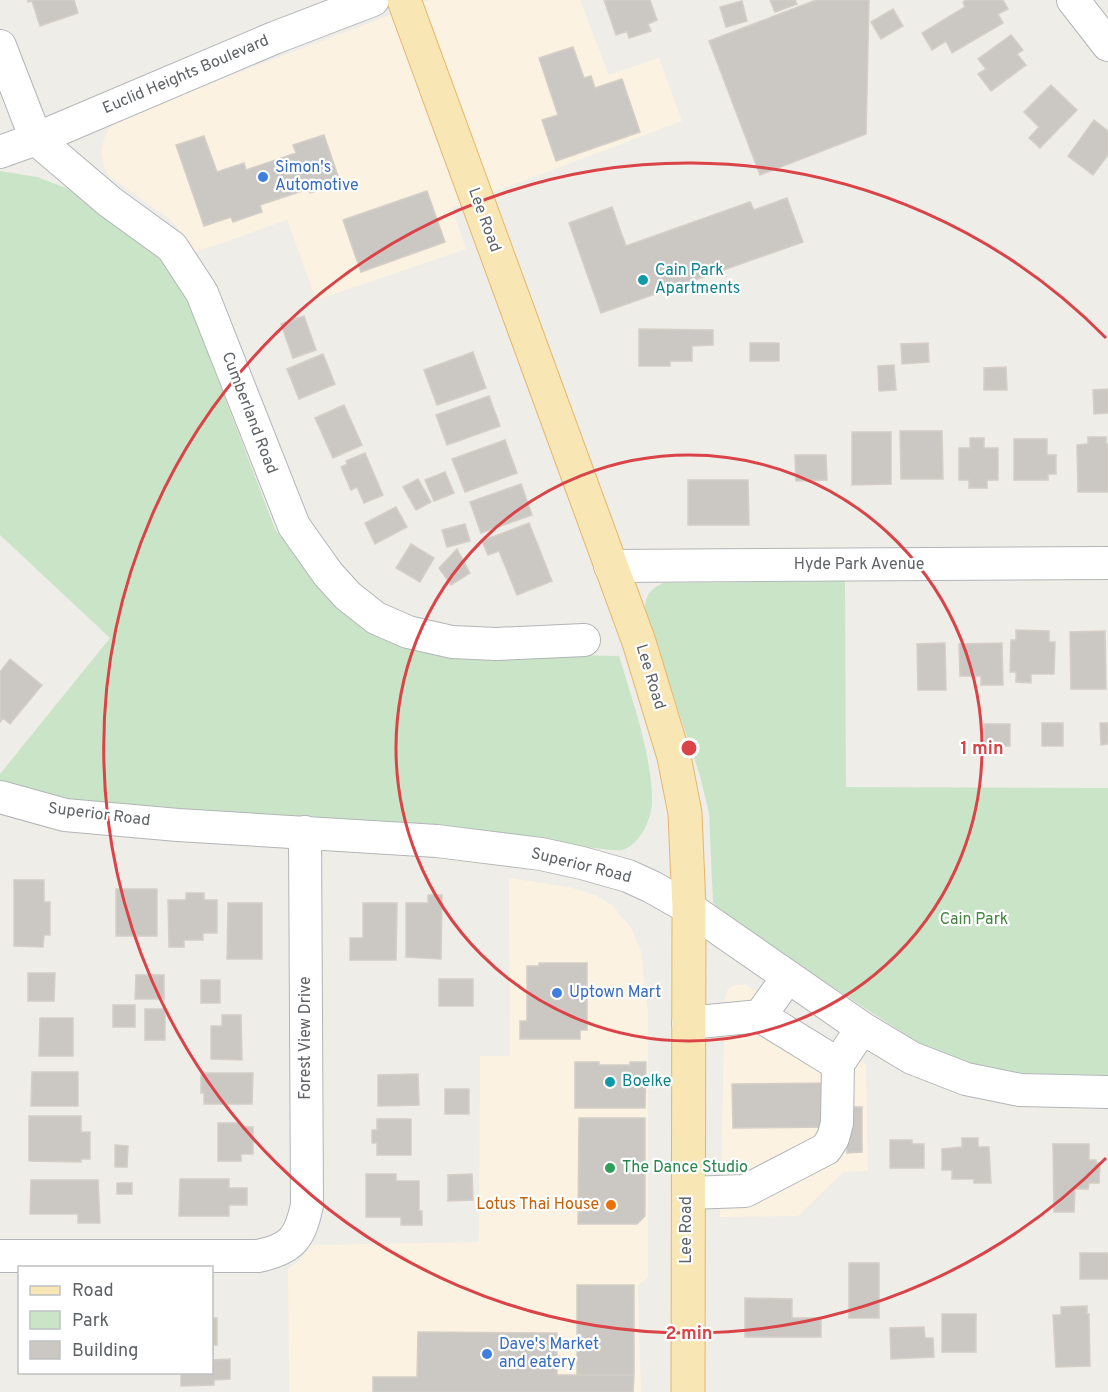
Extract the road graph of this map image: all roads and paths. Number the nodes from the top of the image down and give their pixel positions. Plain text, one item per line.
1 (374, 0) edge
2 (404, 0) edge
3 (1073, 0) edge
4 (1108, 45) edge
5 (0, 46) edge
6 (36, 139) junction
7 (0, 152) edge
8 (1108, 563) edge
9 (610, 566) junction
10 (584, 639) dead end
11 (0, 797) edge
12 (305, 832) junction
13 (689, 908) junction
14 (788, 977) junction
15 (760, 1016) junction
16 (688, 1023) junction
17 (862, 1028) junction
18 (838, 1064) junction
19 (1108, 1092) edge
20 (688, 1193) junction
21 (0, 1256) edge
22 (687, 1392) edge

1 - 6 street, Euclid Heights Boulevard
2 - 9 main road, Lee Road
3 - 4 street
5 - 6 street, Cumberland Road
6 - 7 street, Euclid Heights Boulevard
6 - 10 street, Cumberland Road
8 - 9 street, Hyde Park Avenue
9 - 13 main road, Lee Road
11 - 12 street, Superior Road
12 - 13 street, Superior Road
12 - 21 street, Forest View Drive
13 - 14 street, Superior Road
13 - 16 main road, Lee Road
14 - 15 street
14 - 17 street, Superior Road
15 - 16 street
15 - 18 street
16 - 20 main road, Lee Road
17 - 18 street
17 - 19 street, Superior Road
18 - 20 street
20 - 22 main road, Lee Road

